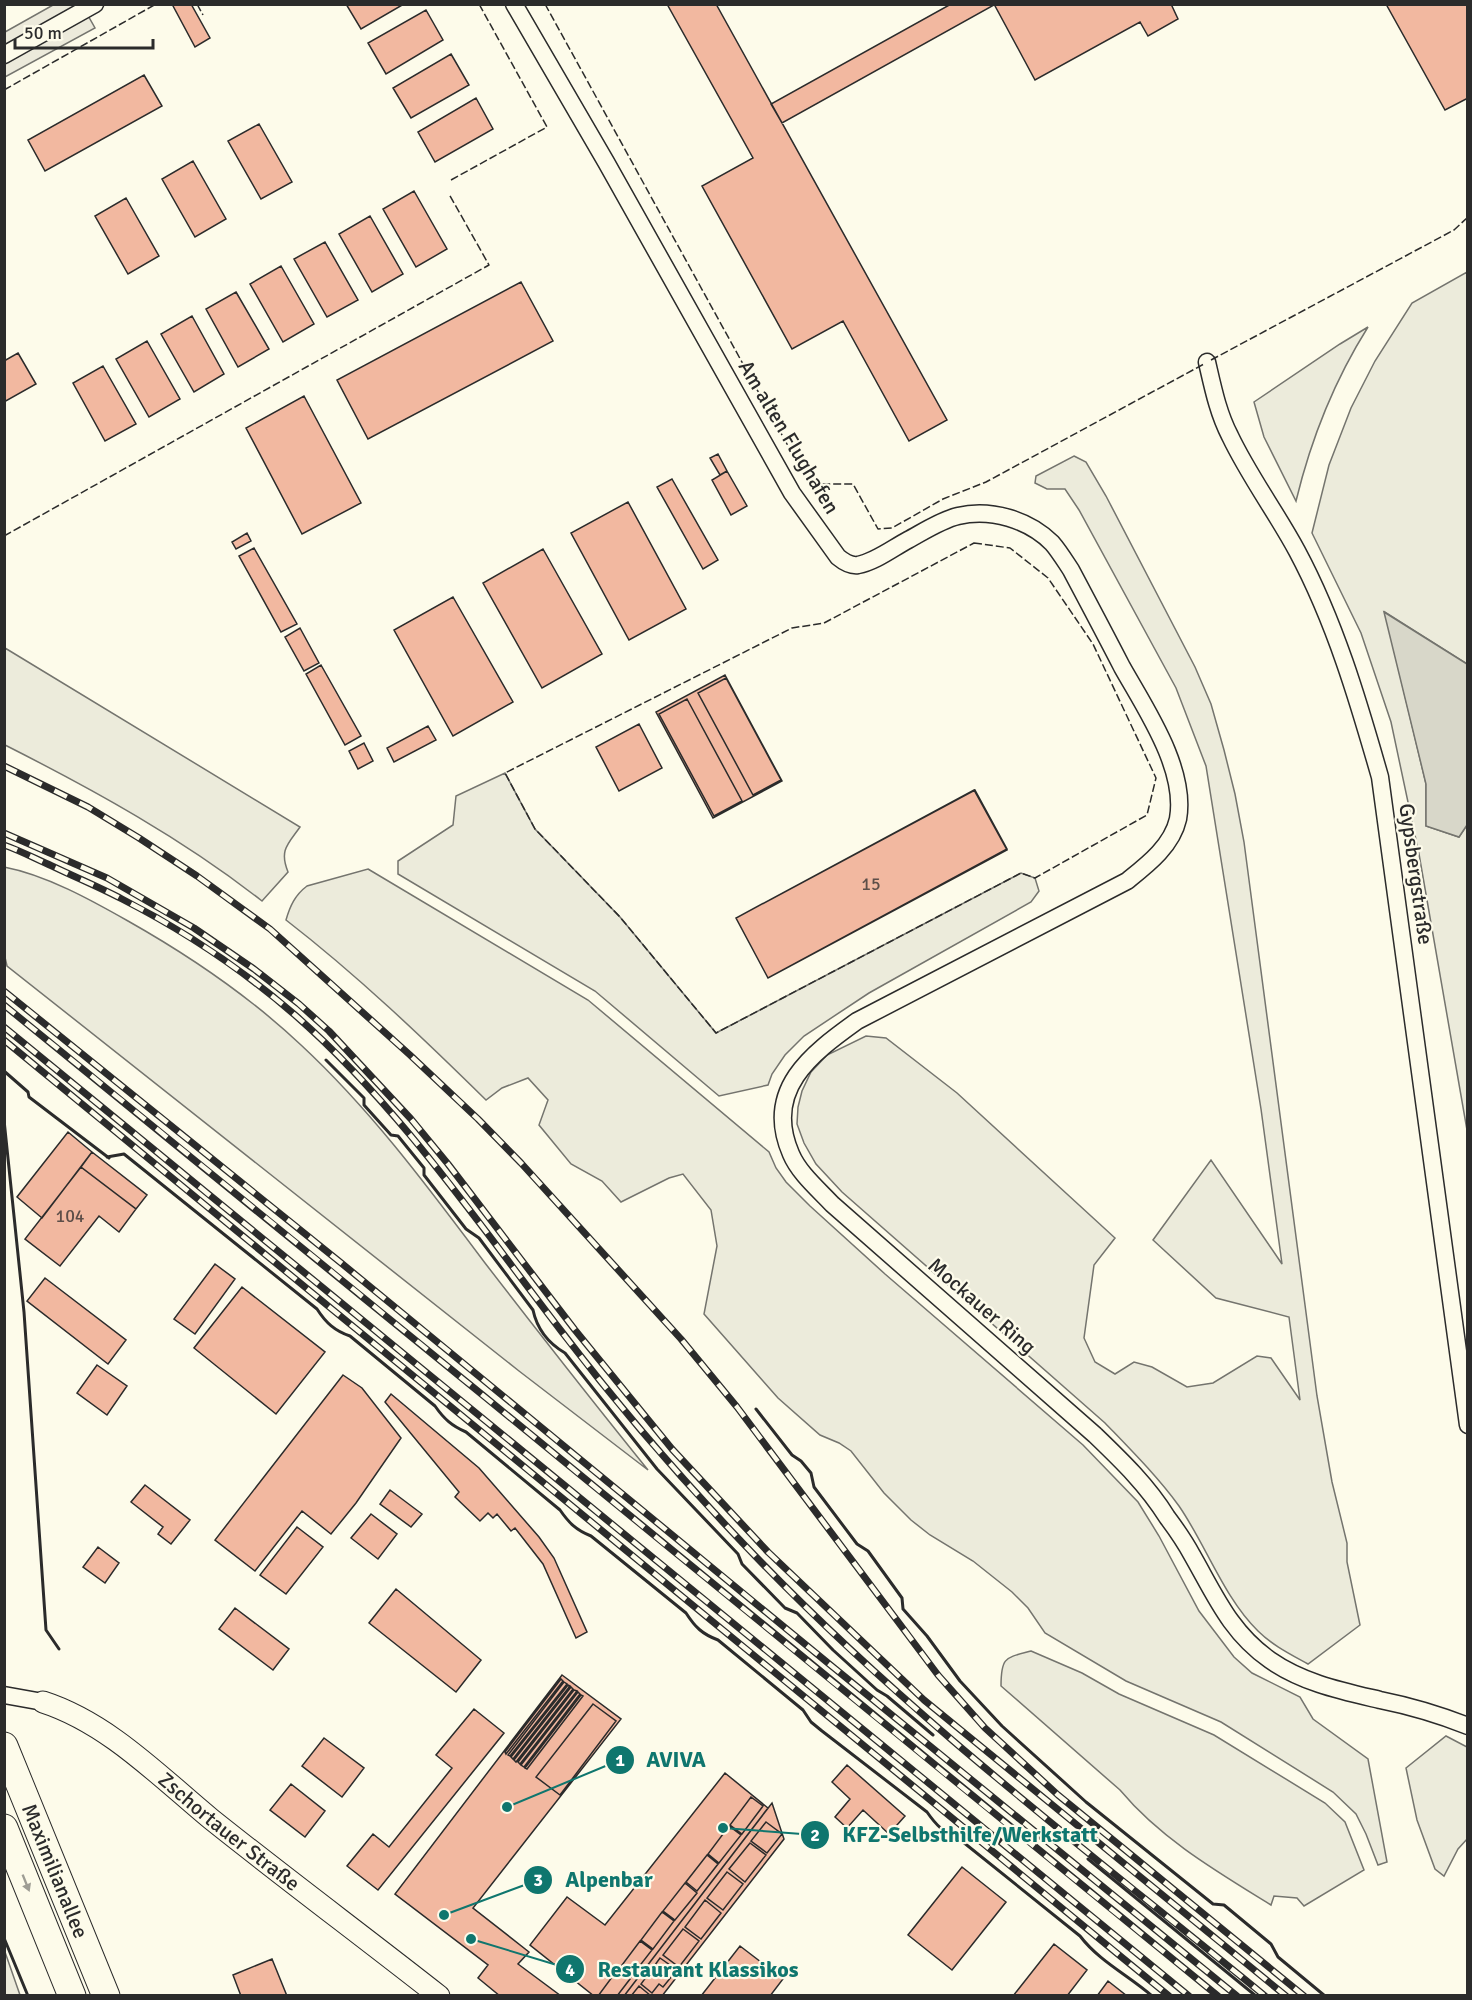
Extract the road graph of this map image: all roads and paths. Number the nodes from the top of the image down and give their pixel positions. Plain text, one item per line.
1 (95, 4) edge
2 (514, 4) edge
3 (4, 55) edge
4 (1207, 362) dead end
5 (1086, 902) joint
6 (1467, 1425) edge
7 (10, 1695) edge
8 (43, 1702) joint
9 (1467, 1726) edge
10 (4, 1746) edge
11 (4, 1828) edge
12 (72, 1995) edge
13 (106, 1995) edge
14 (440, 1995) edge

1 - 3 street
2 - 5 street, Am alten Flughafen
4 - 6 street, Gypsbergstraße
5 - 9 street, Mockauer Ring
7 - 8 street, Zschortauer Straße
8 - 14 street, Zschortauer Straße
10 - 13 highway, Maximilianallee
11 -> 12 highway

